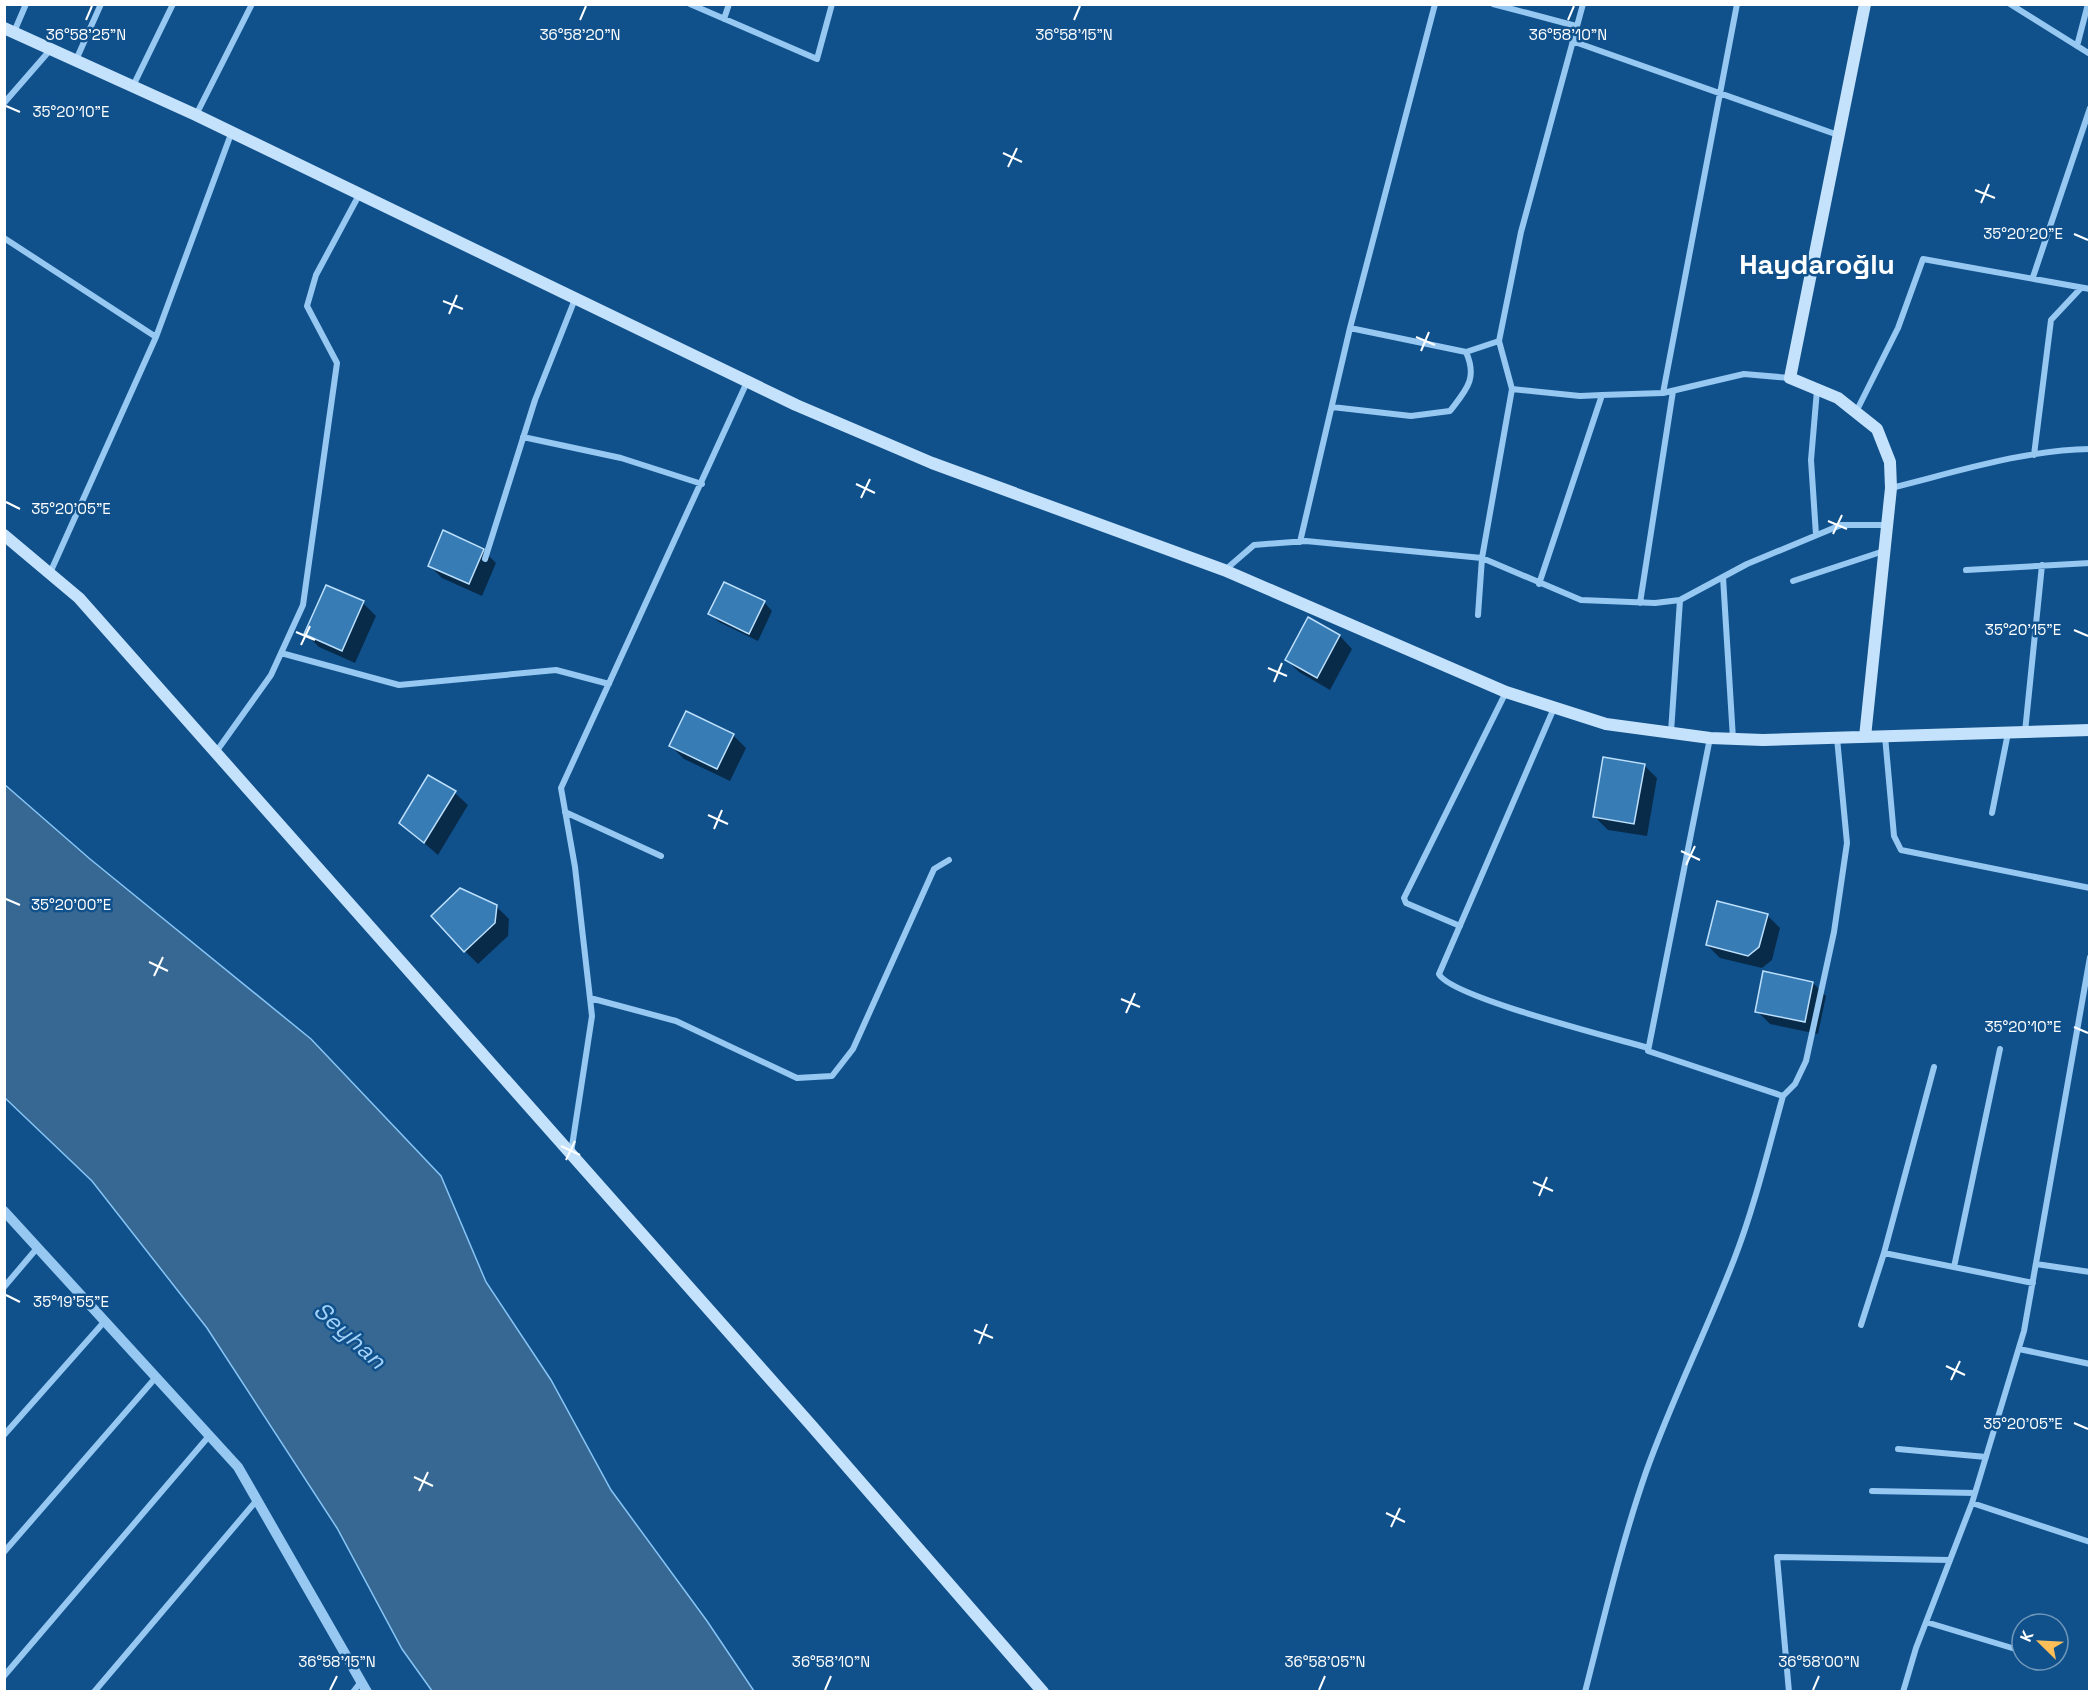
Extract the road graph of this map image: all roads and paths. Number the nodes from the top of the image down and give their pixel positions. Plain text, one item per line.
1 (26, 4) edge
2 (101, 4) edge
3 (173, 4) edge
4 (252, 4) edge
5 (690, 4) edge
6 (729, 4) edge
7 (832, 4) edge
8 (1435, 4) edge
9 (1493, 4) edge
10 (1583, 4) edge
11 (1737, 4) edge
12 (1865, 4) edge
13 (2010, 4) edge
14 (2088, 4) edge
15 (724, 19) junction
16 (1576, 26) junction
17 (9, 30) edge
18 (1572, 41) junction
19 (2077, 46) junction
20 (51, 49) junction
21 (2090, 54) edge
22 (76, 60) junction
23 (133, 86) junction
24 (1718, 94) junction
25 (4, 103) edge
26 (2090, 108) edge
27 (196, 115) junction
28 (231, 134) junction
29 (1839, 135) junction
30 (359, 195) junction
31 (4, 238) edge
32 (2033, 277) junction
33 (2081, 288) junction
34 (2090, 289) edge
35 (575, 298) junction
36 (1350, 328) junction
37 (156, 337) junction
38 (1499, 341) junction
39 (1466, 352) junction
40 (1790, 378) junction
41 (747, 382) junction
42 (1512, 389) junction
43 (1817, 389) junction
44 (1673, 391) junction
45 (1663, 393) junction
46 (1602, 395) junction
47 (1332, 407) junction
48 (1856, 412) junction
49 (523, 437) junction
50 (2090, 449) edge
51 (2034, 455) junction
52 (702, 484) junction
53 (1891, 489) junction
54 (1887, 525) junction
55 (4, 535) edge
56 (1816, 535) junction
57 (1300, 542) junction
58 (1884, 551) junction
59 (1482, 558) junction
60 (485, 559) dead end
61 (2090, 563) edge
62 (2042, 566) junction
63 (1224, 570) junction
64 (1966, 570) dead end
65 (50, 573) junction
66 (1723, 577) junction
67 (1793, 581) dead end
68 (1539, 585) junction
69 (1680, 600) junction
70 (1640, 603) junction
71 (1478, 615) dead end
72 (281, 653) junction
73 (609, 684) junction
74 (1506, 692) junction
75 (1554, 708) junction
76 (2090, 730) edge
77 (1671, 732) junction
78 (2008, 733) junction
79 (2025, 733) junction
80 (1885, 736) junction
81 (1865, 737) junction
82 (1710, 738) junction
83 (1837, 738) junction
84 (1733, 739) junction
85 (216, 753) junction
86 (565, 812) junction
87 (1992, 813) dead end
88 (661, 856) dead end
89 (949, 860) dead end
90 (2090, 888) edge
91 (1460, 926) junction
92 (2090, 957) edge
93 (590, 998) junction
94 (1648, 1048) junction
95 (2000, 1049) dead end
96 (1934, 1067) dead end
97 (1784, 1096) junction
98 (571, 1154) junction
99 (4, 1211) edge
100 (38, 1247) junction
101 (1884, 1253) junction
102 (2036, 1264) junction
103 (1954, 1267) junction
104 (2090, 1272) edge
105 (2033, 1283) junction
106 (4, 1287) edge
107 (104, 1322) junction
108 (1861, 1325) dead end
109 (2019, 1349) junction
110 (2090, 1364) edge
111 (157, 1376) junction
112 (4, 1435) edge
113 (209, 1436) junction
114 (1898, 1449) dead end
115 (1986, 1457) junction
116 (1872, 1491) dead end
117 (1975, 1493) junction
118 (257, 1500) junction
119 (1972, 1503) junction
120 (2090, 1542) edge
121 (4, 1552) edge
122 (1950, 1560) junction
123 (1926, 1622) junction
124 (2010, 1647) edge
125 (4, 1676) edge
126 (360, 1689) edge
127 (94, 1692) edge
128 (1043, 1692) edge
129 (1585, 1692) edge
130 (1789, 1692) edge
131 (1904, 1692) edge

1 - 17 street
2 - 22 street
3 - 23 street
4 - 27 street
5 - 15 street
6 - 15 street
7 - 15 street
8 - 36 street
9 - 16 street
10 - 16 street
11 - 24 street
12 - 29 main road
13 - 19 street
14 - 19 street
16 - 18 street
17 - 20 main road
18 - 24 street
18 - 38 street
19 - 21 street
20 - 22 main road
20 - 25 street
22 - 23 main road
23 - 27 main road
24 - 29 street
24 - 45 street
26 - 32 street
27 - 28 main road
28 - 30 main road
28 - 37 street
29 - 40 main road
30 - 35 main road
30 - 72 street
31 - 37 street
32 - 33 street
32 - 48 street
33 - 34 street
33 - 51 street
35 - 41 main road
35 - 49 street
36 - 39 street
36 - 47 street
37 - 65 street
38 - 39 street
38 - 42 street
39 - 47 street
40 - 43 main road
40 - 44 street
41 - 52 street
41 - 63 main road
42 - 46 street
42 - 59 street
43 - 48 main road
43 - 56 street
44 - 45 street
44 - 70 street
45 - 46 street
46 - 68 street
47 - 57 street
48 - 53 main road
49 - 52 street
49 - 60 street
50 - 51 street
51 - 53 street
52 - 73 street
53 - 54 main road
54 - 56 street
54 - 58 main road
55 - 65 main road
56 - 66 street
57 - 59 street
57 - 63 street
58 - 67 street
58 - 81 main road
59 - 68 street
59 - 71 street
61 - 62 street
62 - 64 street
62 - 79 street
63 - 74 main road
65 - 85 main road
66 - 69 street
66 - 84 street
68 - 70 street
69 - 70 street
69 - 77 street
72 - 73 street
72 - 85 street
73 - 86 street
74 - 75 main road
74 - 91 street
75 - 77 main road
75 - 91 street
76 - 79 main road
77 - 82 main road
78 - 79 main road
78 - 80 main road
78 - 87 street
80 - 81 main road
80 - 90 street
81 - 83 main road
82 - 84 main road
82 - 94 street
83 - 84 main road
83 - 97 street
85 - 98 main road
86 - 88 street
86 - 93 street
89 - 93 street
91 - 94 street
92 - 102 street
93 - 98 street
94 - 97 street
95 - 103 street
96 - 101 street
97 - 129 street
98 - 128 main road
99 - 100 street
100 - 106 street
100 - 107 street
101 - 103 street
101 - 108 street
102 - 104 street
102 - 105 street
103 - 105 street
105 - 109 street
107 - 111 street
107 - 112 street
109 - 110 street
109 - 115 street
111 - 113 street
111 - 121 street
113 - 118 street
113 - 125 street
114 - 115 street
115 - 117 street
116 - 117 street
117 - 119 street
118 - 126 street
118 - 127 street
119 - 120 street
119 - 122 street
122 - 123 street
122 - 130 street
123 - 124 street
123 - 131 street

